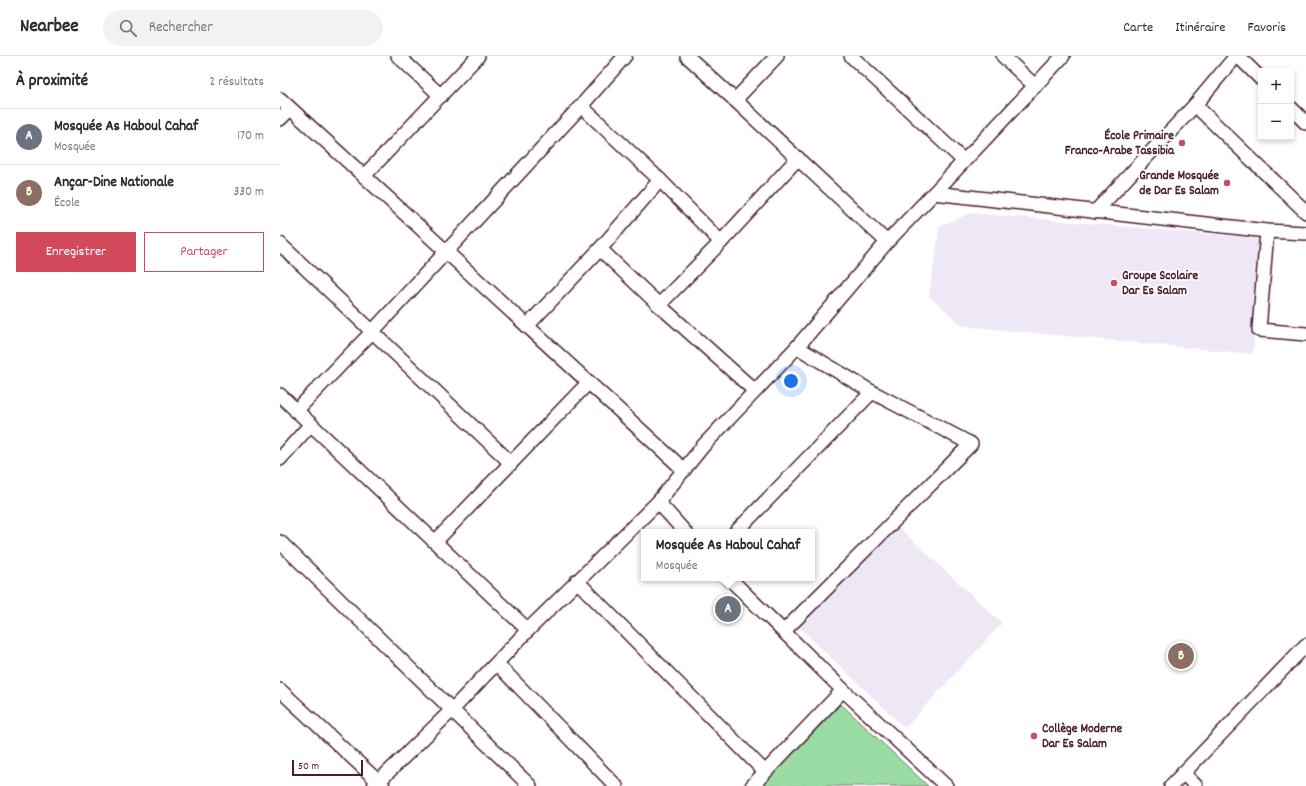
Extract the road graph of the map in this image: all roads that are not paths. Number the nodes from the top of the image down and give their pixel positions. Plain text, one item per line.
1 (398, 56) edge
2 (478, 56) edge
3 (625, 56) edge
4 (687, 56) edge
5 (777, 56) edge
6 (851, 56) edge
7 (1002, 56) edge
8 (1063, 56) edge
9 (1237, 56) edge
10 (1258, 76) edge
11 (1035, 86) junction
12 (441, 96) junction
13 (280, 99) edge
14 (735, 100) junction
15 (1195, 104) junction
16 (581, 106) junction
17 (290, 109) junction
18 (1294, 111) edge
19 (280, 119) edge
20 (1306, 123) edge
21 (798, 158) junction
22 (964, 161) junction
23 (364, 176) junction
24 (660, 180) junction
25 (934, 193) junction
26 (1095, 212) junction
27 (1306, 212) edge
28 (1267, 231) junction
29 (1306, 233) edge
30 (722, 242) junction
31 (887, 242) junction
32 (280, 244) edge
33 (600, 248) junction
34 (446, 251) junction
35 (659, 305) junction
36 (528, 326) junction
37 (372, 332) junction
38 (1306, 334) edge
39 (797, 347) junction
40 (589, 382) junction
41 (755, 391) junction
42 (872, 392) junction
43 (280, 395) edge
44 (296, 411) junction
45 (311, 424) junction
46 (280, 459) edge
47 (511, 463) junction
48 (684, 470) junction
49 (658, 502) junction
50 (682, 529) edge
51 (739, 529) edge
52 (280, 542) edge
53 (436, 542) junction
54 (577, 581) junction
55 (732, 581) edge
56 (528, 630) junction
57 (784, 631) junction
58 (1306, 645) edge
59 (497, 664) junction
60 (280, 690) edge
61 (843, 690) junction
62 (452, 710) junction
63 (765, 772) junction
64 (1183, 773) junction
65 (379, 784) edge
66 (609, 784) edge
67 (530, 786) edge
68 (752, 786) edge
69 (946, 786) edge
70 (1171, 786) edge
71 (1196, 786) edge

1 - 12 street
2 - 12 street
3 - 16 street
4 - 14 street
5 - 14 street
6 - 22 street
7 - 11 street
8 - 11 street
9 - 10 street
9 - 15 street
11 - 22 street
12 - 23 street
13 - 17 street
14 - 21 street
15 - 26 street
15 - 27 street
16 - 24 street
16 - 34 street
17 - 19 street
17 - 23 street
18 - 20 street
21 - 30 street
21 - 31 street
22 - 25 street
23 - 34 street
24 - 30 street
24 - 33 street
25 - 26 street
25 - 31 street
26 - 28 street
28 - 29 street
28 - 38 street
30 - 35 street
31 - 39 street
32 - 37 street
33 - 35 street
33 - 36 street
34 - 36 street
34 - 37 street
35 - 41 street
36 - 40 street
37 - 44 street
37 - 47 street
39 - 41 street
39 - 42 street
40 - 47 street
40 - 48 street
41 - 48 street
42 - 51 street
42 - 57 street
43 - 44 street
44 - 45 street
45 - 46 street
45 - 53 street
47 - 53 street
48 - 49 street
49 - 50 street
49 - 54 street
52 - 62 street
53 - 56 street
54 - 56 street
54 - 63 street
55 - 57 street
56 - 59 street
57 - 61 street
58 - 64 street
59 - 62 street
59 - 66 street
60 - 65 street
61 - 63 street
61 - 69 street
62 - 65 street
62 - 67 street
63 - 68 street
64 - 70 street
64 - 71 street

